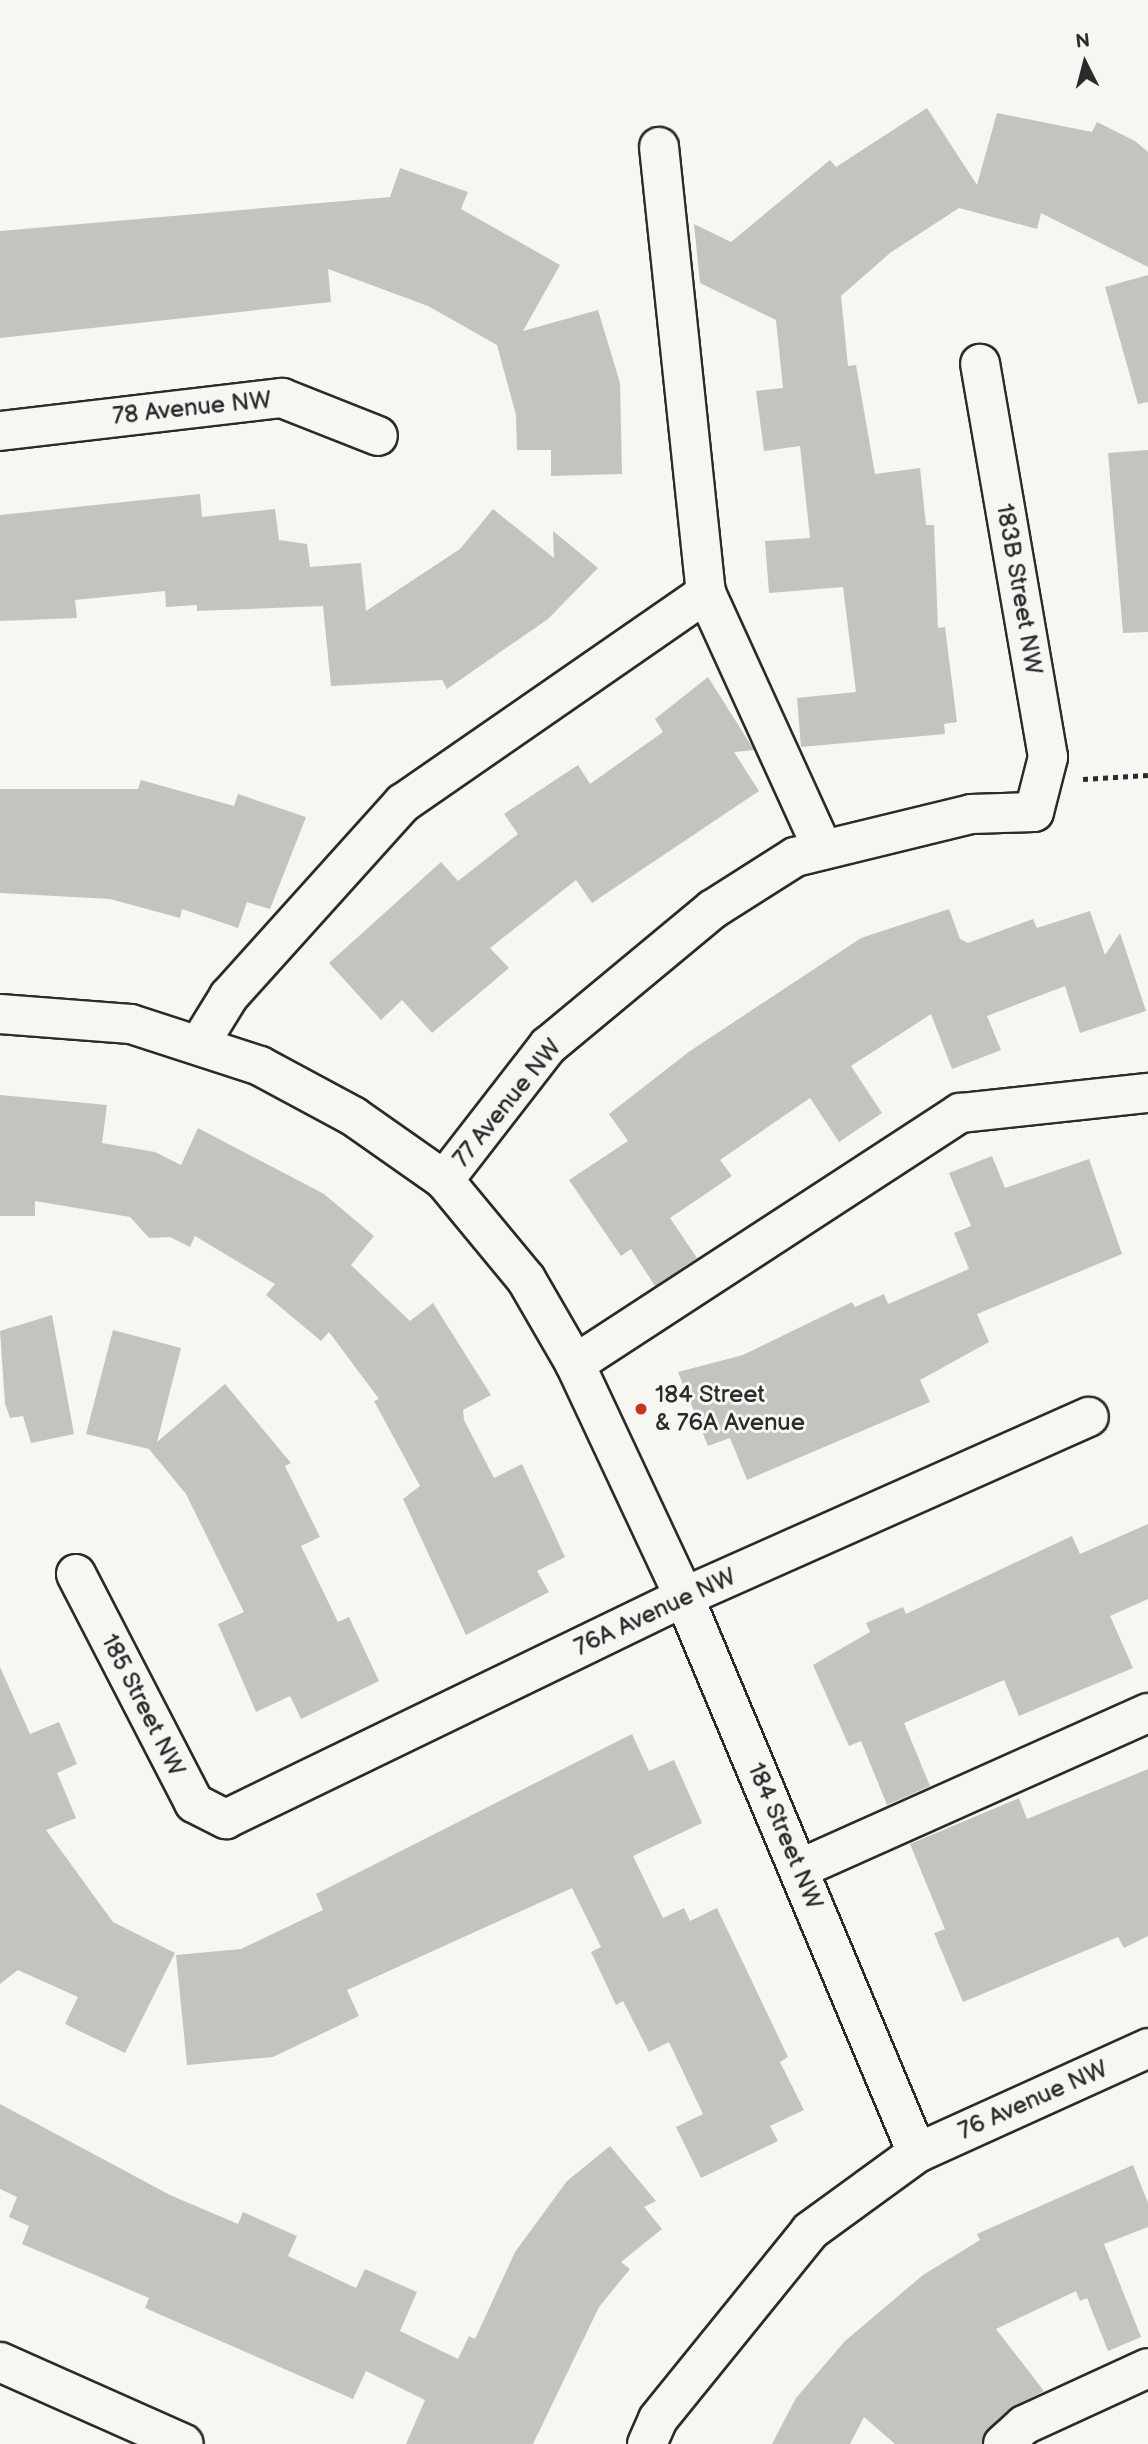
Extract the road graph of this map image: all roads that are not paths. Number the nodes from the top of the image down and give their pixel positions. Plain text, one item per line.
1 (659, 147) dead end
2 (980, 364) dead end
3 (0, 431) edge
4 (378, 436) dead end
5 (706, 593) junction
6 (1038, 795) joint
7 (823, 850) junction
8 (0, 1014) edge
9 (200, 1042) junction
10 (1148, 1093) edge
11 (444, 1180) junction
12 (575, 1364) junction
13 (1089, 1418) dead end
14 (76, 1574) dead end
15 (684, 1597) junction
16 (1148, 1713) edge
17 (226, 1819) joint
18 (799, 1869) junction
19 (1148, 2048) edge
20 (917, 2153) junction
21 (0, 2362) edge
22 (1148, 2368) edge
23 (184, 2444) edge
24 (647, 2444) edge
25 (1003, 2444) edge

1 - 5 street
2 - 6 street, 183B Street NW
3 - 4 street, 78 Avenue NW
5 - 7 street
5 - 9 street
6 - 7 street, 77 Avenue NW
7 - 11 street, 77 Avenue NW
8 - 9 street, 77 Avenue NW
9 - 11 street, 77 Avenue NW
10 - 12 street
11 - 12 street, 184 Street NW
12 - 15 street, 184 Street NW
13 - 15 street, 76A Avenue NW
14 - 17 street, 185 Street NW
15 - 17 street, 76A Avenue NW
15 - 18 street, 184 Street NW
16 - 18 street
18 - 20 street, 184 Street NW
19 - 20 street, 76 Avenue NW
20 - 24 street
21 - 23 street
22 - 25 street

